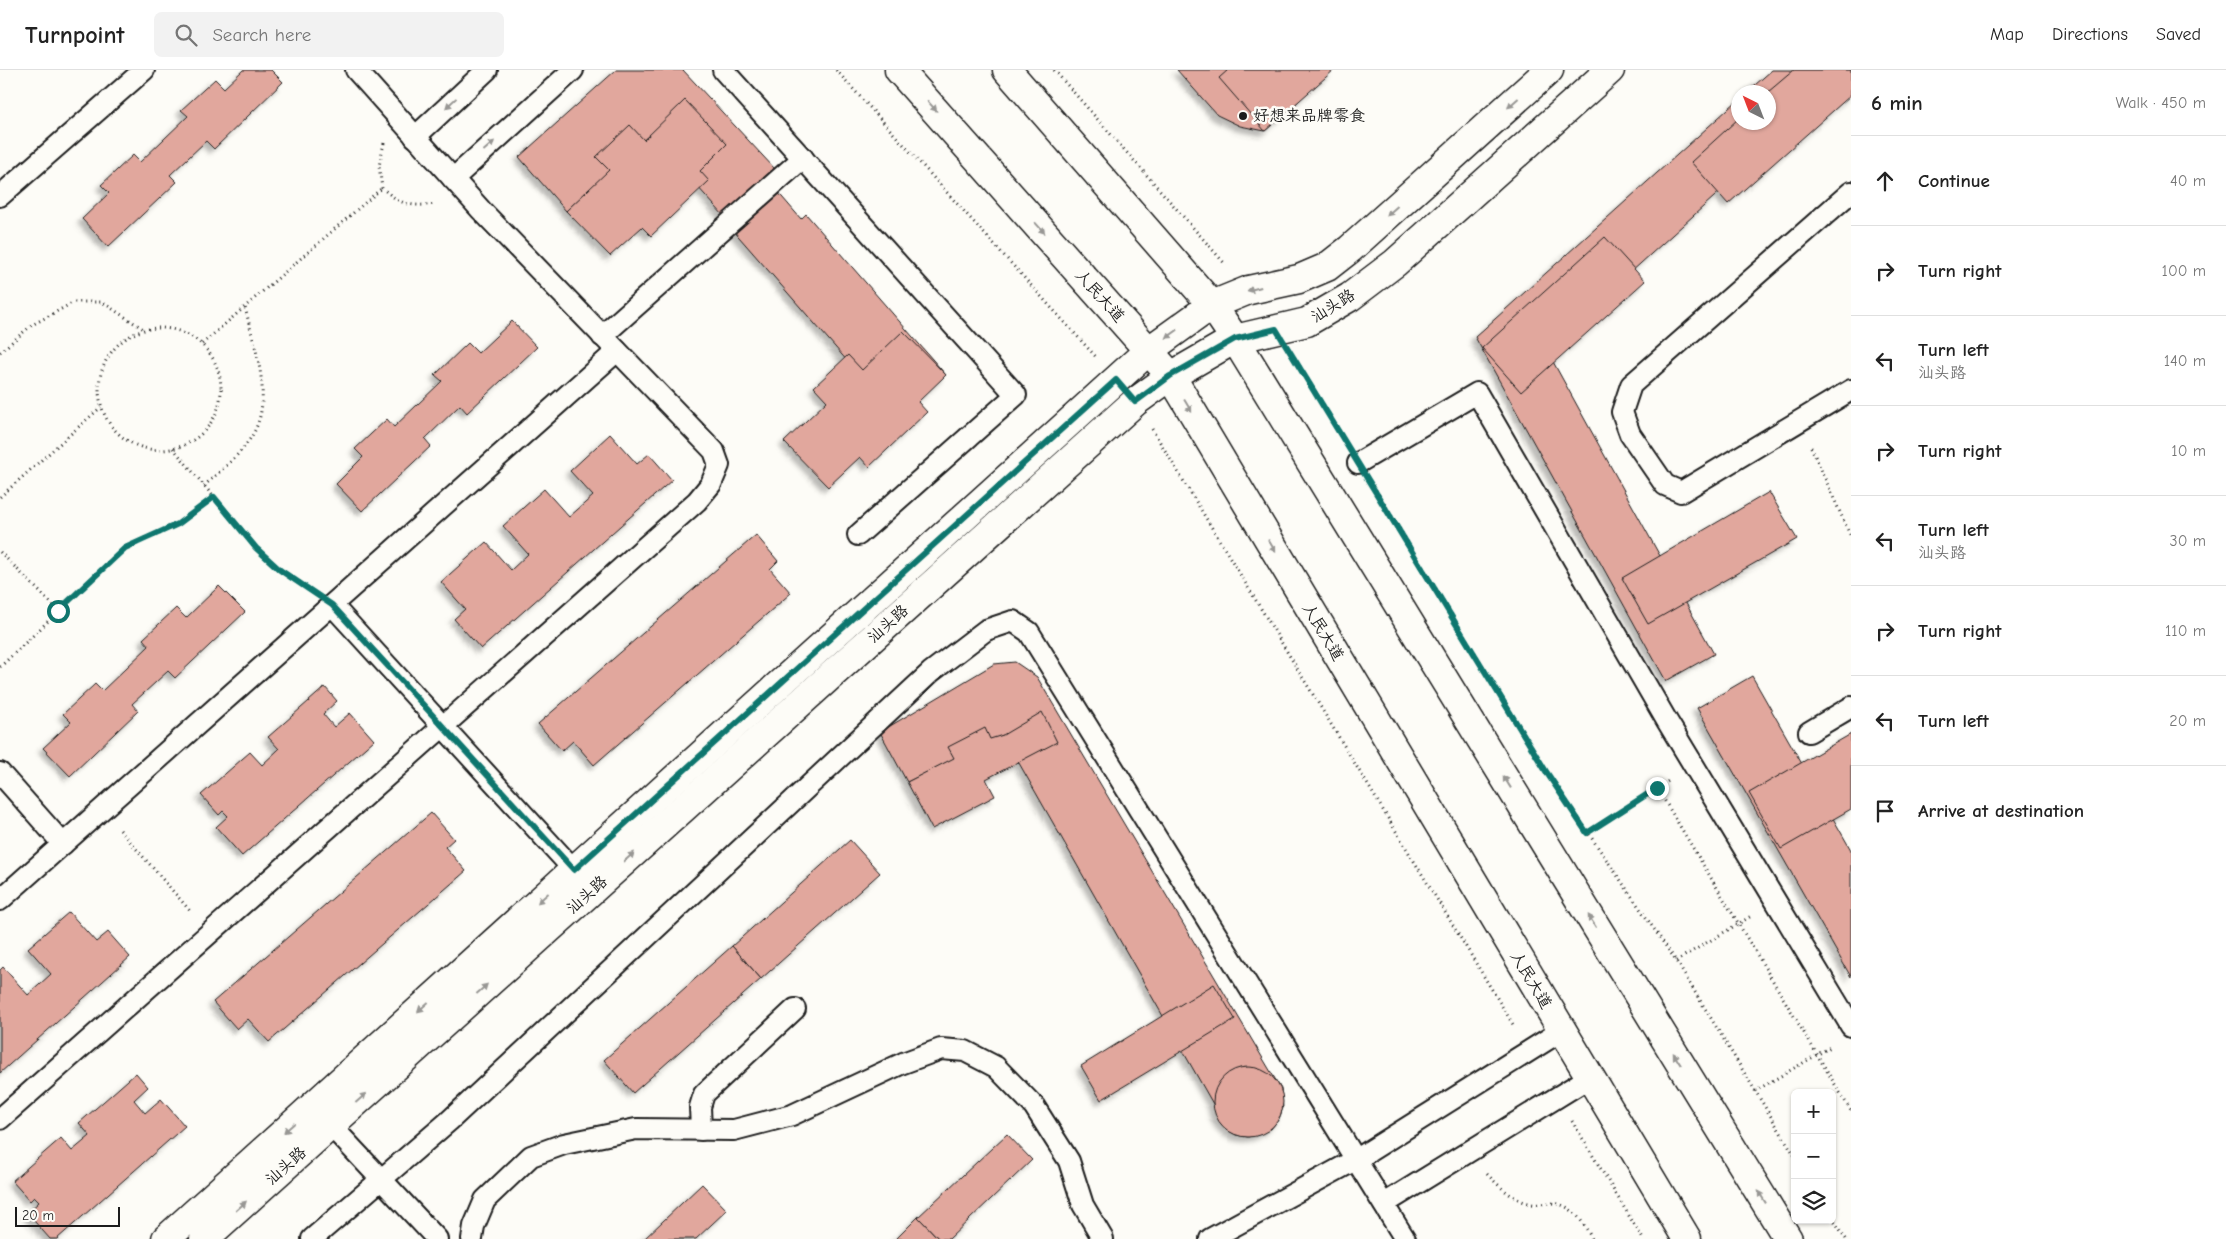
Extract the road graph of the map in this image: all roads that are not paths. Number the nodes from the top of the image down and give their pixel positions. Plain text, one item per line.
1 (144, 70) edge
2 (356, 70) edge
3 (487, 70) edge
4 (573, 70) edge
5 (723, 70) edge
6 (899, 70) edge
7 (1007, 70) edge
8 (1549, 70) edge
9 (1610, 70) edge
10 (415, 137) junction
11 (803, 158) junction
12 (458, 184) junction
13 (1851, 192) edge
14 (0, 196) edge
15 (1212, 305) junction
16 (602, 336) junction
17 (1235, 339) junction
18 (617, 351) junction
19 (1148, 351) junction
20 (1170, 376) junction
21 (1851, 390) edge
22 (1358, 463) road end
23 (858, 535) dead end
24 (332, 605) junction
25 (1851, 707) edge
26 (443, 726) junction
27 (1809, 732) dead end
28 (0, 773) edge
29 (63, 844) junction
30 (574, 870) junction
31 (0, 900) edge
32 (795, 1009) dead end
33 (1851, 1026) edge
34 (1561, 1031) junction
35 (1590, 1077) junction
36 (322, 1116) junction
37 (0, 1118) edge
38 (701, 1130) junction
39 (1357, 1159) junction
40 (381, 1179) junction
41 (1384, 1204) junction
42 (166, 1239) edge
43 (204, 1239) edge
44 (312, 1239) edge
45 (437, 1239) edge
46 (472, 1239) edge
47 (1104, 1239) edge
48 (1210, 1239) edge
49 (1405, 1239) edge
50 (1687, 1239) edge
51 (1788, 1239) edge

1 - 14 lane
2 - 10 lane
3 -> 10 lane
12 -> 4 lane
5 - 11 lane
6 -> 19 street, 人民大道
7 - 15 street
8 -> 15 street, 汕头路
9 - 17 street, 汕头路
10 - 12 lane
11 - 16 lane
11 - 23 lane
12 - 16 lane
13 - 21 lane
15 - 17 street
15 -> 19 street, 汕头路
16 - 18 lane
17 - 20 street, 汕头路
51 -> 17 street
18 - 24 lane
18 - 26 lane
19 - 20 street, 人民大道
19 - 30 street, 汕头路
20 -> 34 street, 人民大道
36 -> 20 street, 汕头路
22 - 33 lane
24 - 26 lane
24 - 29 lane
25 - 27 lane
26 - 30 lane
26 - 37 lane
28 - 29 lane
29 - 31 lane
30 -> 36 street, 汕头路
32 - 38 lane
34 - 35 street, 人民大道
34 - 39 lane
35 - 41 lane
35 - 50 street, 人民大道
36 - 40 lane
36 -> 42 street, 汕头路
43 -> 36 street, 汕头路
38 - 46 lane
38 - 47 lane
39 - 40 lane
39 - 41 lane
39 - 48 lane
40 - 44 lane
40 - 45 lane
41 - 49 lane

